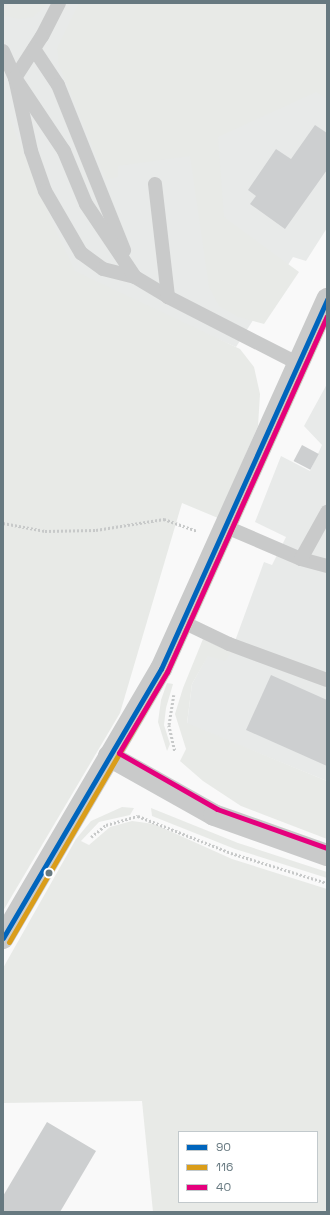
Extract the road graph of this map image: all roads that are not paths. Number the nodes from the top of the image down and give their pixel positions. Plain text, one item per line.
1 (59, 3) edge
2 (34, 50) junction
3 (3, 51) edge
4 (15, 78) junction
5 (155, 184) dead end
6 (135, 277) junction
7 (168, 297) junction
8 (327, 299) edge
9 (298, 363) junction
10 (327, 512) edge
11 (221, 533) junction
12 (301, 560) junction
13 (327, 566) edge
14 (183, 622) junction
15 (327, 680) edge
16 (110, 756) junction
17 (327, 855) edge
18 (3, 938) edge

1 - 2 lane
2 - 4 lane
2 - 6 lane
3 - 4 lane
4 - 6 lane
4 - 6 lane
5 - 7 lane
6 - 7 lane
7 - 9 lane
8 - 9 street
9 - 11 street
10 - 12 lane
11 - 12 lane
11 - 14 street
12 - 13 lane
14 - 15 lane
14 - 16 street
16 - 17 street
16 - 18 street

